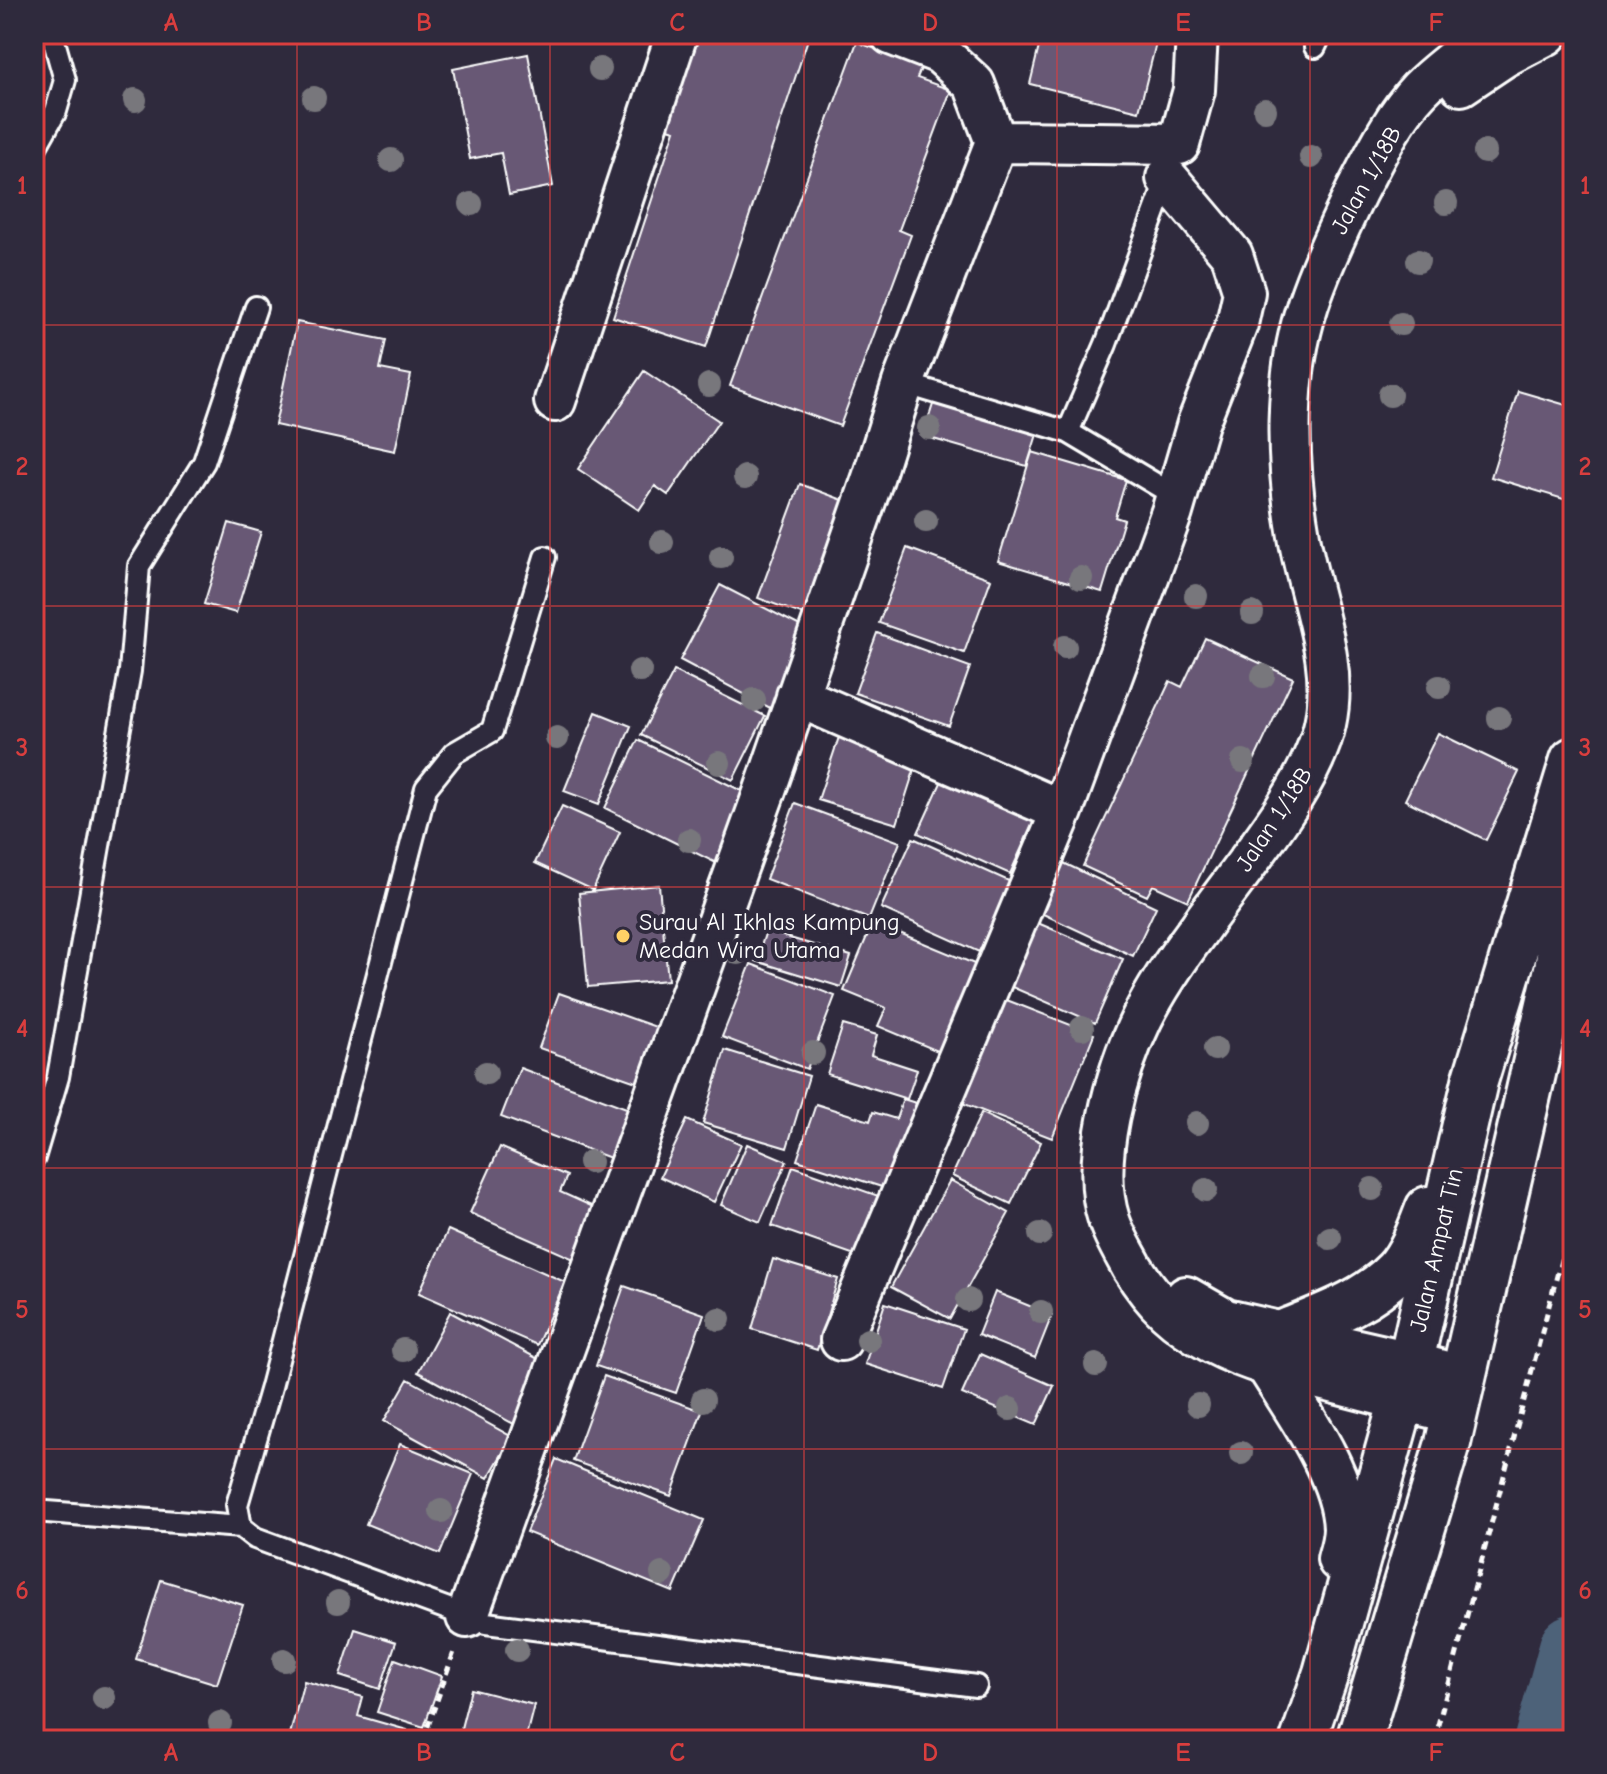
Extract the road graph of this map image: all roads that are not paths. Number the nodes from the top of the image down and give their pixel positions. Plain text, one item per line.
1 (52, 34) edge
2 (677, 34) edge
3 (891, 34) edge
4 (1197, 34) edge
5 (1488, 34) edge
6 (1547, 34) edge
7 (996, 142) junction
8 (35, 146) edge
9 (1173, 161) junction
10 (256, 307) dead end
11 (903, 383) junction
12 (555, 401) dead end
13 (1068, 432) junction
14 (1177, 497) junction
15 (545, 557) dead end
16 (797, 696) junction
17 (1573, 760) edge
18 (1062, 811) junction
19 (1573, 865) edge
20 (1475, 1081) junction
21 (34, 1158) edge
22 (841, 1340) dead end
23 (1277, 1350) junction
24 (1406, 1381) junction
25 (1459, 1395) junction
26 (34, 1511) edge
27 (241, 1527) junction
28 (467, 1617) junction
29 (976, 1686) dead end
30 (1304, 1737) edge
31 (1359, 1740) edge

1 - 8 lane
2 - 12 street
3 - 7 street
4 - 9 street
5 - 23 street, Jalan 1/18B
6 - 23 street, Jalan 1/18B
7 - 9 street
7 - 11 street
9 - 13 lane
9 - 14 street
10 - 21 lane
11 - 13 lane
11 - 16 street
13 - 14 lane
14 - 18 street
15 - 27 lane
16 - 18 street
16 - 28 street
17 - 20 street, Jalan Ampat Tin
18 - 22 street
19 - 25 street
20 - 23 street
20 - 24 street, Jalan Ampat Tin
23 - 24 street, Jalan 1/18B
23 - 30 street
24 - 25 street, Jalan 1/18B
24 - 30 street, Jalan Ampat Tin
25 - 31 street
26 - 27 lane
27 - 28 lane
28 - 29 lane

